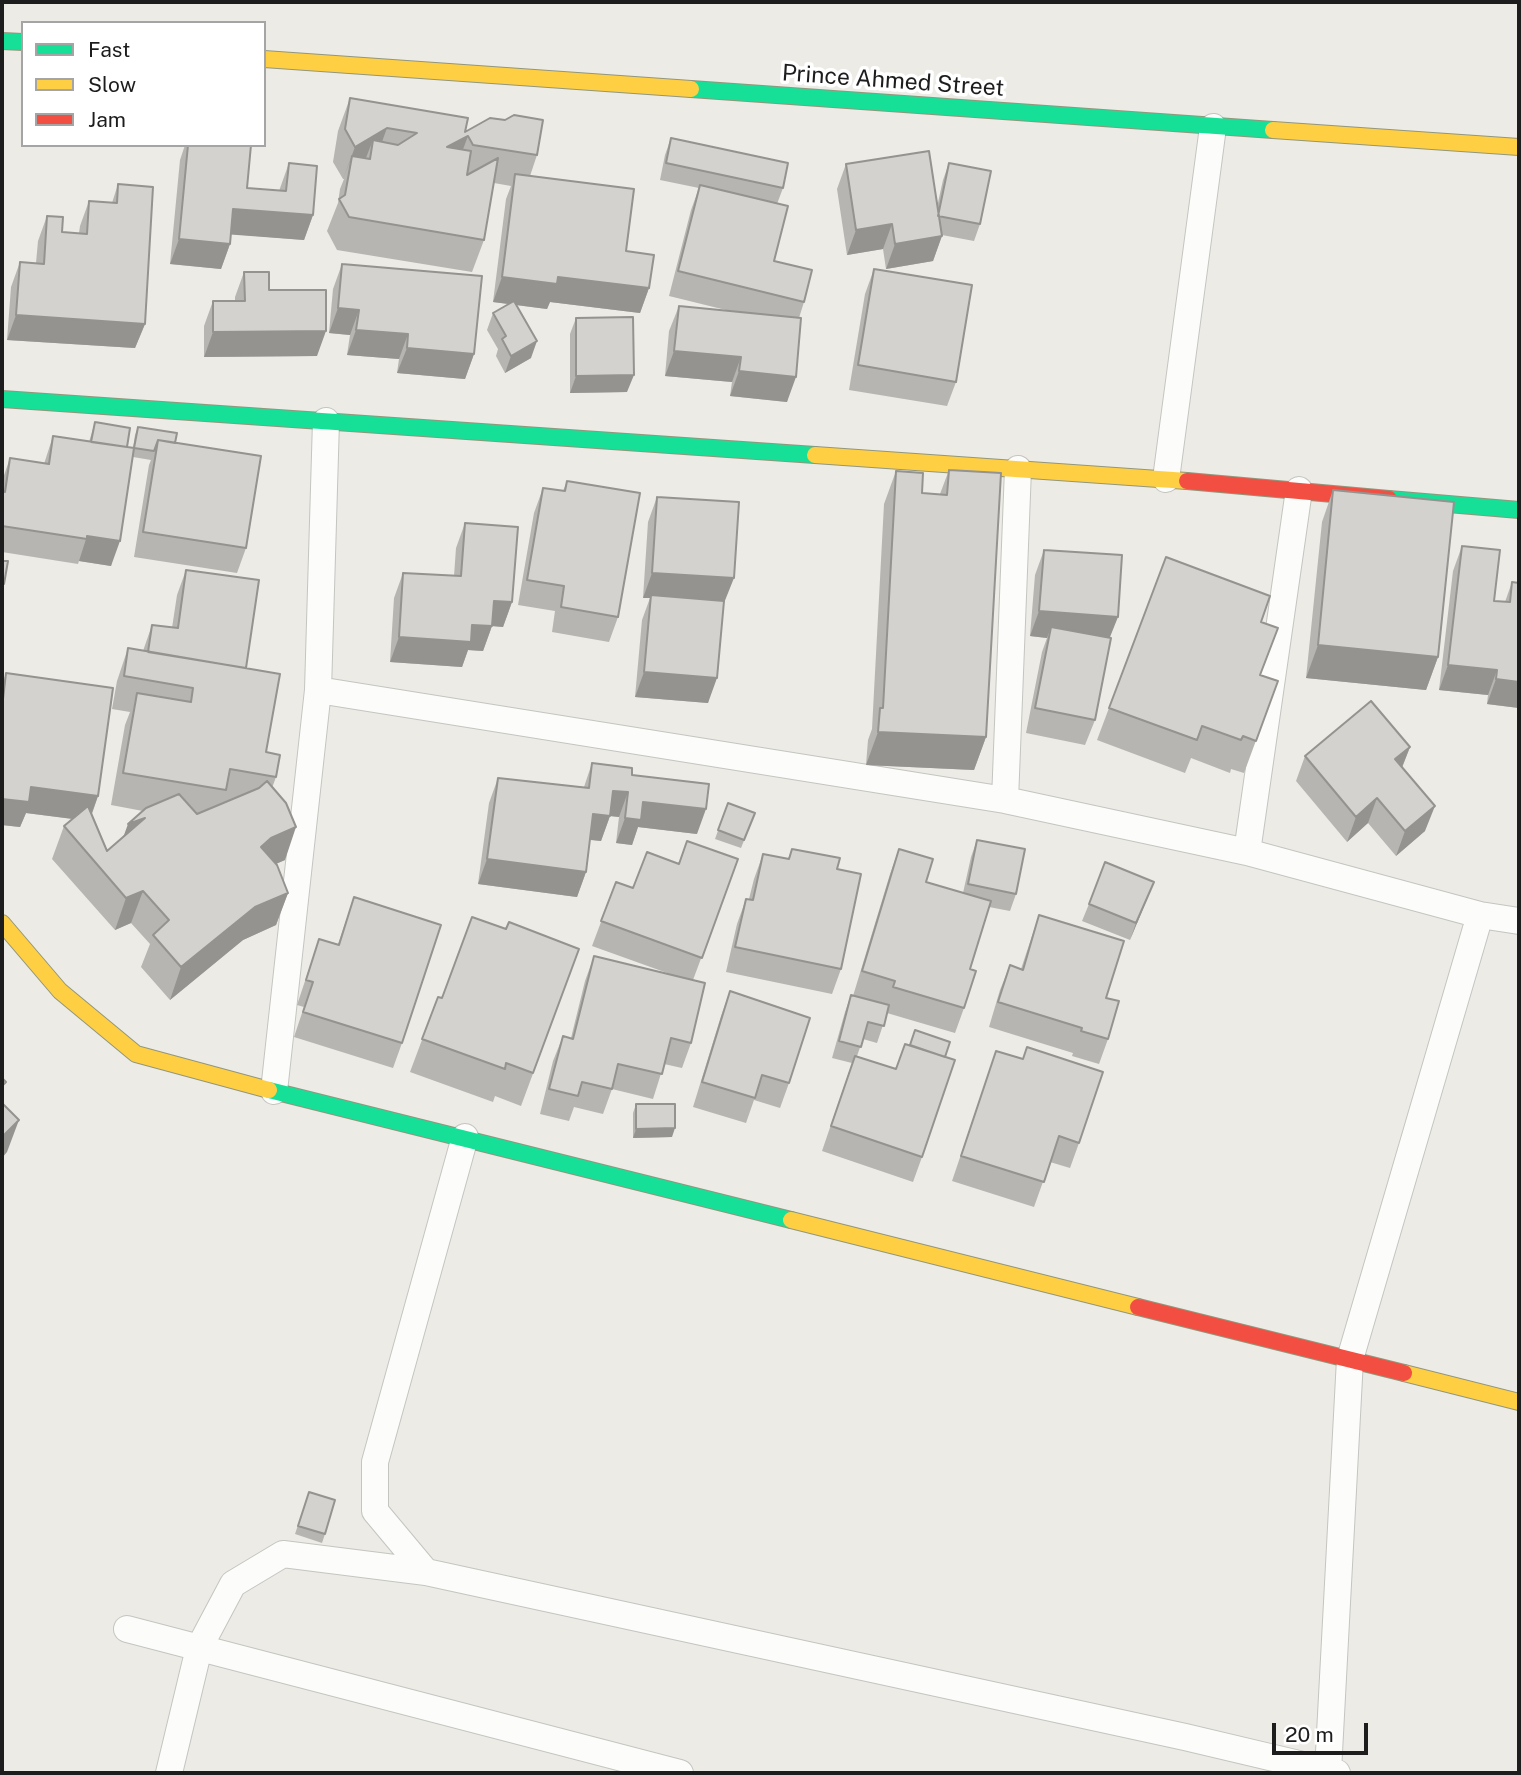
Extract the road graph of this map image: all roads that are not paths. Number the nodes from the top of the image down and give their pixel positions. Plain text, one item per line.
1 (2, 41) edge
2 (21, 42) edge
3 (266, 59) edge
4 (1213, 127) junction
5 (1519, 147) edge
6 (2, 399) edge
7 (326, 421) junction
8 (1018, 469) junction
9 (1166, 479) junction
10 (1299, 490) junction
11 (1519, 510) edge
12 (318, 690) junction
13 (1005, 800) junction
14 (1247, 852) junction
15 (1479, 915) junction
16 (1519, 921) edge
17 (2, 923) edge
18 (274, 1091) junction
19 (465, 1137) junction
20 (1350, 1359) junction
21 (1519, 1402) edge
22 (425, 1573) junction
23 (127, 1629) dead end
24 (199, 1648) junction
25 (1332, 1772) edge
26 (169, 1773) edge
27 (680, 1773) edge

1 - 2 street
3 - 4 street, Prince Ahmed Street
4 - 5 street, Prince Ahmed Street
4 - 9 street
6 - 7 street
7 - 8 street
7 - 12 street
8 - 9 street
8 - 13 street
9 - 10 street
10 - 11 street
10 - 14 street
12 - 13 street
12 - 18 street
13 - 14 street
14 - 15 street
15 - 16 street
15 - 20 street
17 - 18 street
18 - 19 street
19 - 20 street
19 - 22 street
20 - 21 street
20 - 25 street
22 - 24 street
22 - 25 street
23 - 24 street
24 - 26 street
24 - 27 street

